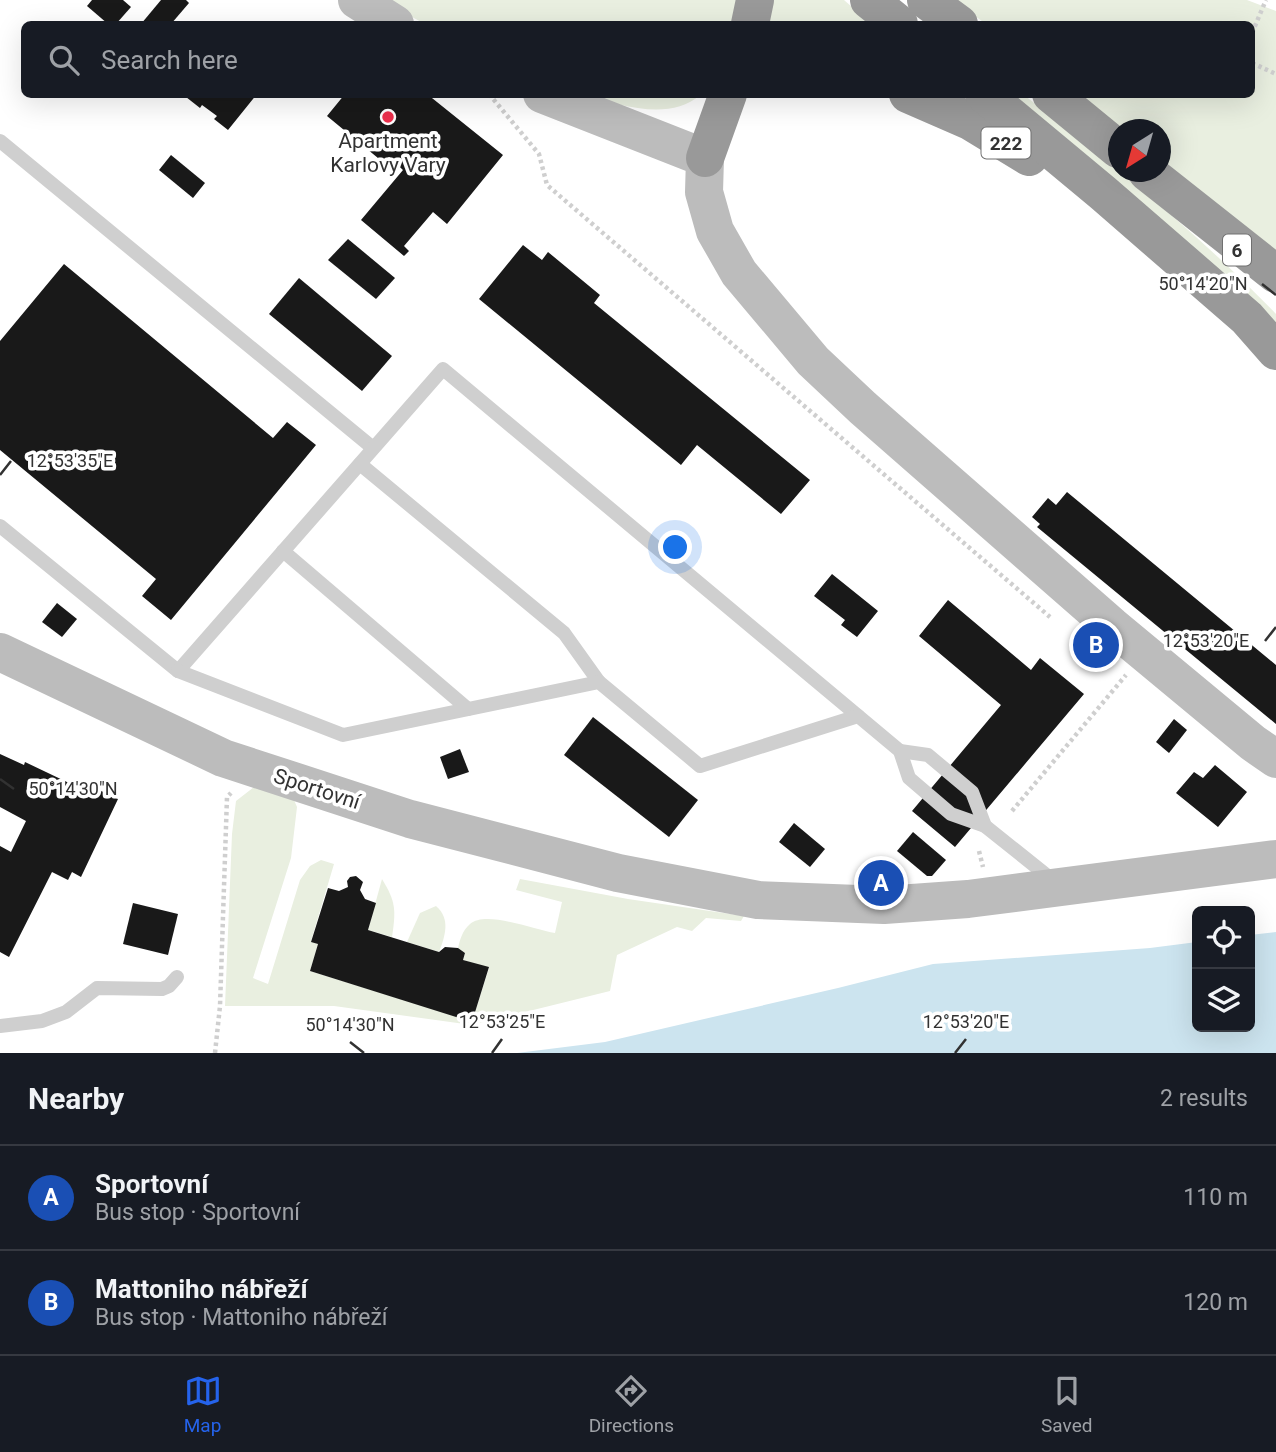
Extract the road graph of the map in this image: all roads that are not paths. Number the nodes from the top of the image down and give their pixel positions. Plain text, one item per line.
1 (357, 0) edge
2 (755, 0) edge
3 (869, 0) edge
4 (926, 0) edge
5 (390, 21) edge
6 (751, 21) edge
7 (895, 21) edge
8 (955, 21) edge
9 (555, 98) edge
10 (727, 98) edge
11 (752, 98) edge
12 (917, 98) edge
13 (989, 98) edge
14 (1056, 98) edge
15 (0, 141) edge
16 (1108, 141) edge
17 (710, 145) junction
18 (1160, 182) edge
19 (1103, 192) junction
20 (1197, 212) junction
21 (1276, 274) edge
22 (1276, 289) edge
23 (1276, 351) edge
24 (373, 449) junction
25 (360, 464) junction
26 (0, 526) edge
27 (283, 551) junction
28 (0, 652) edge
29 (178, 671) junction
30 (599, 682) junction
31 (468, 709) junction
32 (858, 716) junction
33 (900, 751) junction
34 (1276, 759) edge
35 (985, 826) junction
36 (1276, 859) edge
37 (1062, 888) junction
38 (177, 977) dead end
39 (0, 1026) edge

1 - 5 street
2 - 6 highway
3 - 7 highway
4 - 8 highway
9 - 17 street
10 - 17 highway
11 - 17 highway
12 - 19 highway, 222
13 - 19 highway, 6
14 - 16 highway
15 - 24 lane
17 - 34 street
18 - 20 highway, 6
19 - 23 highway, 6
20 - 21 highway
20 - 22 highway, 6
24 - 25 lane
24 - 32 lane
25 - 27 lane
25 - 30 lane
26 - 29 lane
27 - 29 lane
27 - 31 lane
28 - 37 street, Sportovní
29 - 31 lane
30 - 31 lane
30 - 32 lane
32 - 33 lane
33 - 35 lane
33 - 35 lane
35 - 37 lane
36 - 37 street, Sportovní
38 - 39 lane

